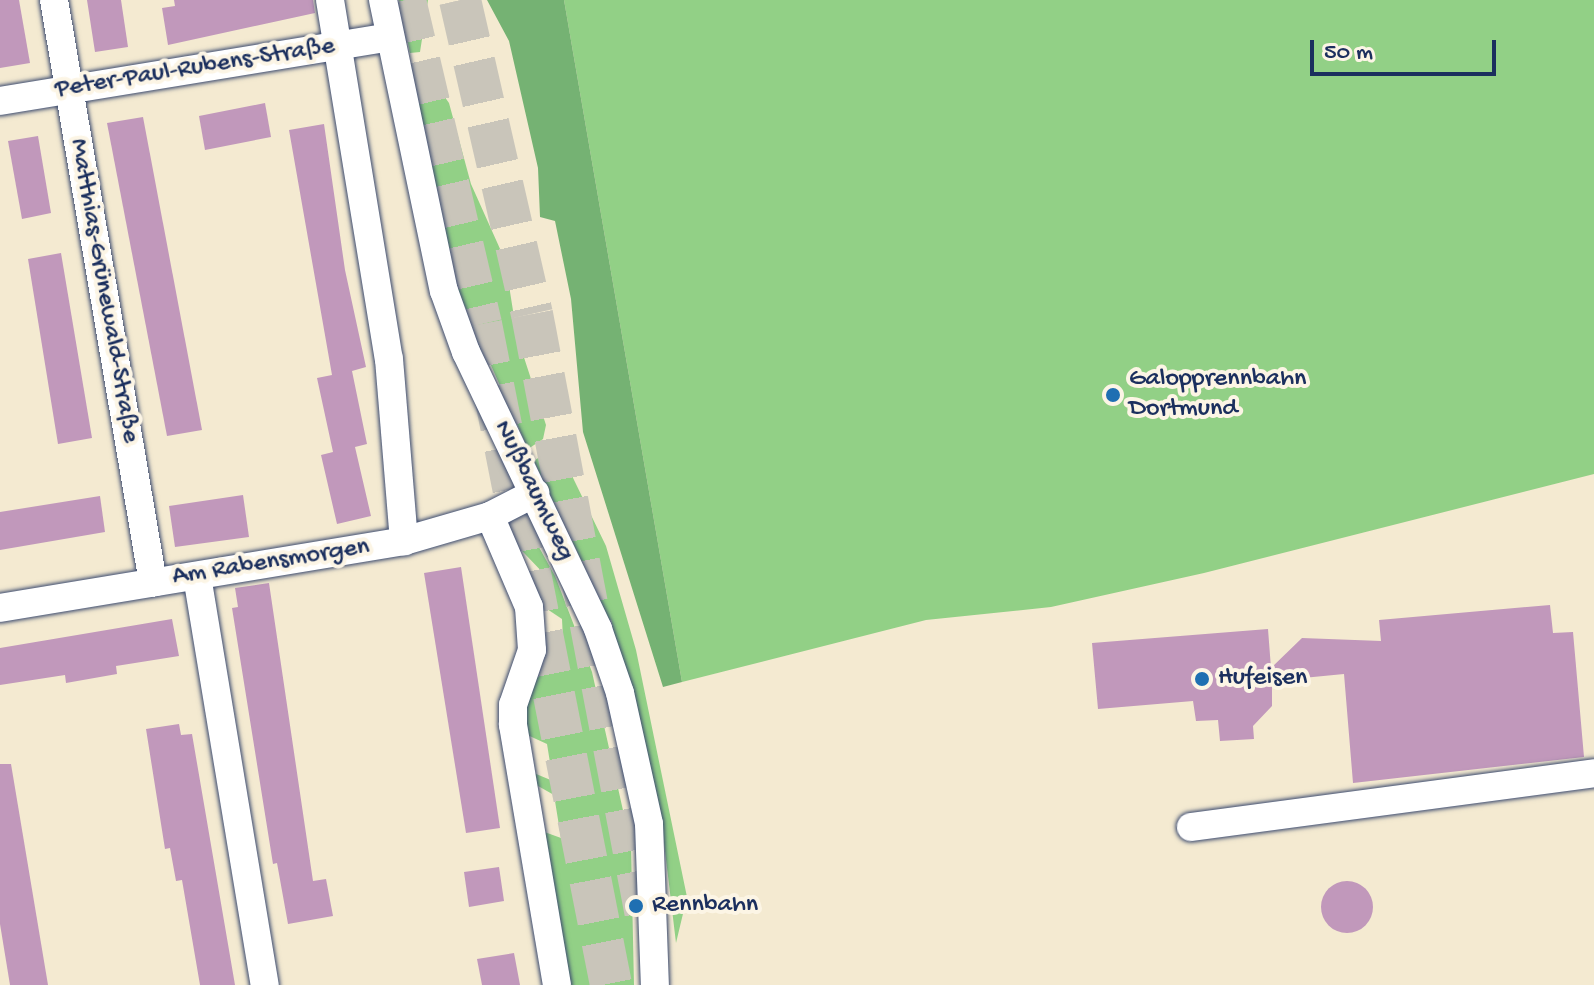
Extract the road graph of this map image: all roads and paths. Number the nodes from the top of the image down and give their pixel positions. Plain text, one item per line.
1 (54, 0) edge
2 (330, 0) edge
3 (383, 0) edge
4 (390, 37) junction
5 (340, 45) junction
6 (69, 89) junction
7 (0, 101) edge
8 (535, 493) junction
9 (490, 516) junction
10 (404, 541) junction
11 (197, 576) junction
12 (153, 583) junction
13 (0, 608) edge
14 (1594, 773) edge
15 (1191, 827) dead end
16 (265, 985) edge
17 (557, 985) edge
18 (655, 985) edge

1 - 6 street, Matthias-Grünewald-Straße
2 - 5 street
3 - 4 street, Nußbaumweg
4 - 5 street, Peter-Paul-Rubens-Straße
4 - 8 street, Nußbaumweg
5 - 6 street, Peter-Paul-Rubens-Straße
5 - 10 street
6 - 7 street, Peter-Paul-Rubens-Straße
6 - 12 street, Matthias-Grünewald-Straße
8 - 9 street, Am Rabensmorgen
8 - 18 street, Nußbaumweg
9 - 10 street, Am Rabensmorgen
9 - 17 street, Nußbaumweg
10 - 11 street, Am Rabensmorgen
11 - 12 street, Am Rabensmorgen
11 - 16 street
12 - 13 street, Am Rabensmorgen
14 - 15 street

